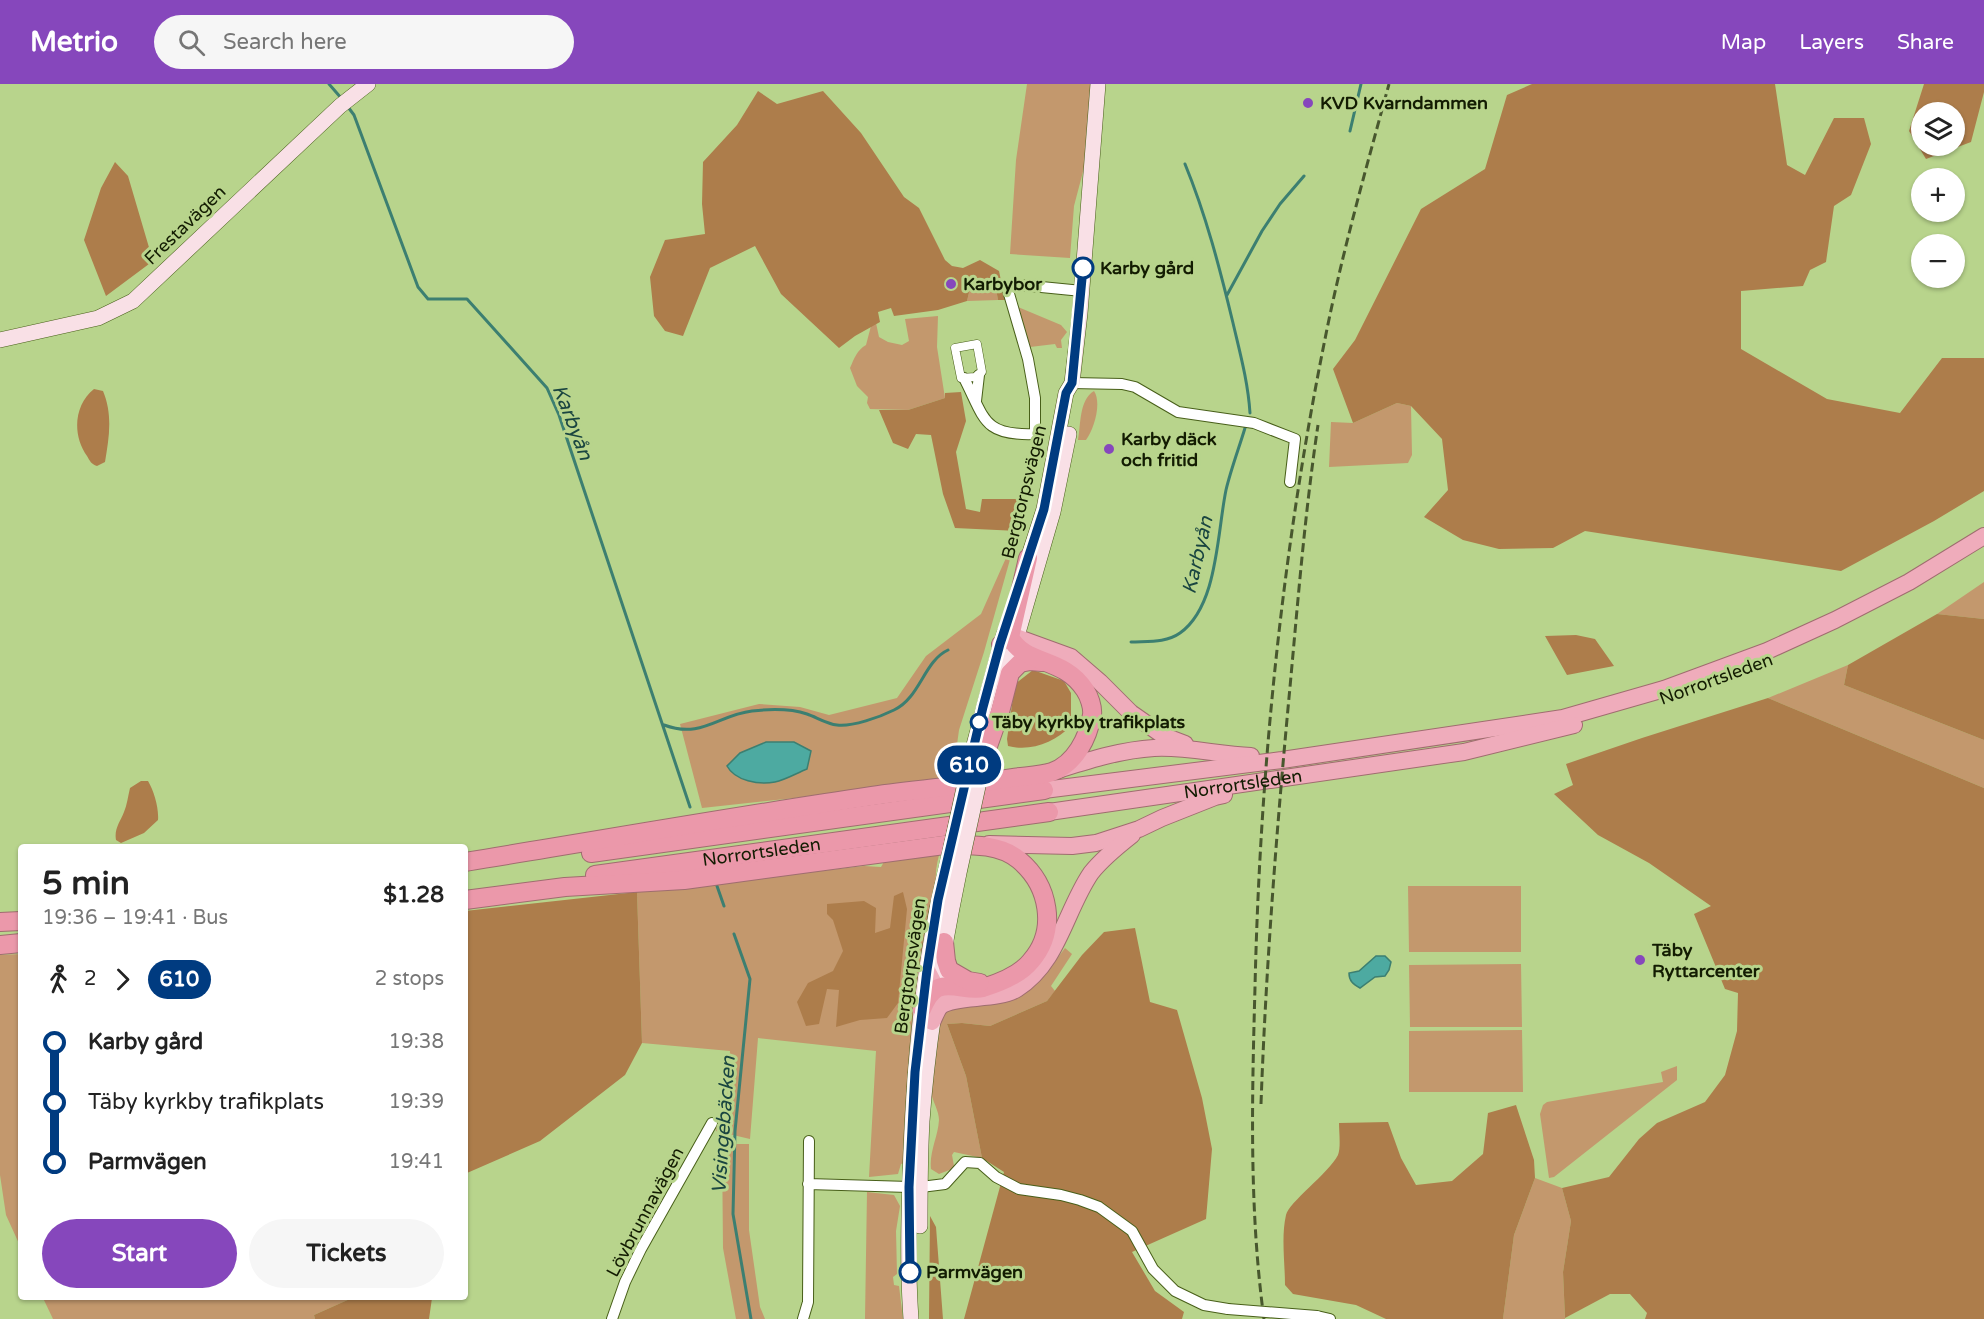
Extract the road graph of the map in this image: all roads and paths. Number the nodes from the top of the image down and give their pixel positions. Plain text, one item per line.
1 (368, 84) edge
2 (1098, 84) edge
3 (1082, 291) junction
4 (0, 340) edge
5 (979, 375) junction
6 (964, 378) junction
7 (1072, 383) junction
8 (976, 401) junction
9 (1290, 482) dead end
10 (1984, 536) edge
11 (1984, 546) edge
12 (1028, 558) joint
13 (1010, 641) junction
14 (1054, 664) junction
15 (1354, 748) junction
16 (1200, 750) junction
17 (1464, 752) junction
18 (981, 755) junction
19 (1053, 772) junction
20 (1044, 790) joint
21 (1048, 812) joint
22 (1139, 829) junction
23 (976, 845) junction
24 (468, 862) edge
25 (468, 871) edge
26 (953, 871) junction
27 (468, 893) edge
28 (468, 900) edge
29 (18, 921) edge
30 (0, 922) edge
31 (945, 942) junction
32 (18, 943) edge
33 (0, 945) edge
34 (927, 970) junction
35 (999, 981) junction
36 (937, 989) junction
37 (971, 1000) junction
38 (927, 1016) junction
39 (712, 1123) dead end
40 (809, 1141) dead end
41 (808, 1184) junction
42 (915, 1187) junction
43 (612, 1319) edge
44 (803, 1319) edge
45 (911, 1319) edge
46 (917, 1319) edge
47 (1330, 1319) edge

1 - 4 main road, Frestavägen
2 - 3 main road, Bergtorpsvägen
3 - 7 main road, Bergtorpsvägen
3 - 8 street
5 - 6 street
5 - 6 street
5 - 8 street
6 - 8 street
7 - 9 street
7 - 12 main road, Bergtorpsvägen
7 - 13 main road, Bergtorpsvägen
10 - 15 highway, Norrortsleden
11 - 17 highway, Norrortsleden
12 - 13 highway
13 - 14 highway
13 - 16 highway
13 - 18 main road, Bergtorpsvägen
14 - 18 highway
14 - 19 highway
15 - 16 highway
15 - 20 highway, Norrortsleden
16 - 19 highway
17 - 21 highway, Norrortsleden
17 - 22 highway
18 - 26 main road, Bergtorpsvägen, bridge
19 - 24 highway
20 - 25 highway, Norrortsleden
21 - 27 highway, Norrortsleden
22 - 23 highway
22 - 37 highway
23 - 28 highway
23 - 35 highway
26 - 31 main road, Bergtorpsvägen
26 - 34 main road, Bergtorpsvägen
29 - 30 highway
31 - 35 highway
31 - 36 main road, Bergtorpsvägen
32 - 33 highway
34 - 36 highway
34 - 38 main road, Bergtorpsvägen
35 - 36 highway
36 - 37 highway
36 - 38 highway
37 - 38 highway
38 - 42 main road, Bergtorpsvägen
39 - 43 street, Lövbrunnavägen
40 - 41 street
41 - 42 street
41 - 44 street
42 - 45 main road, Bergtorpsvägen
42 - 46 main road, Bergtorpsvägen
42 - 47 street, bridge

